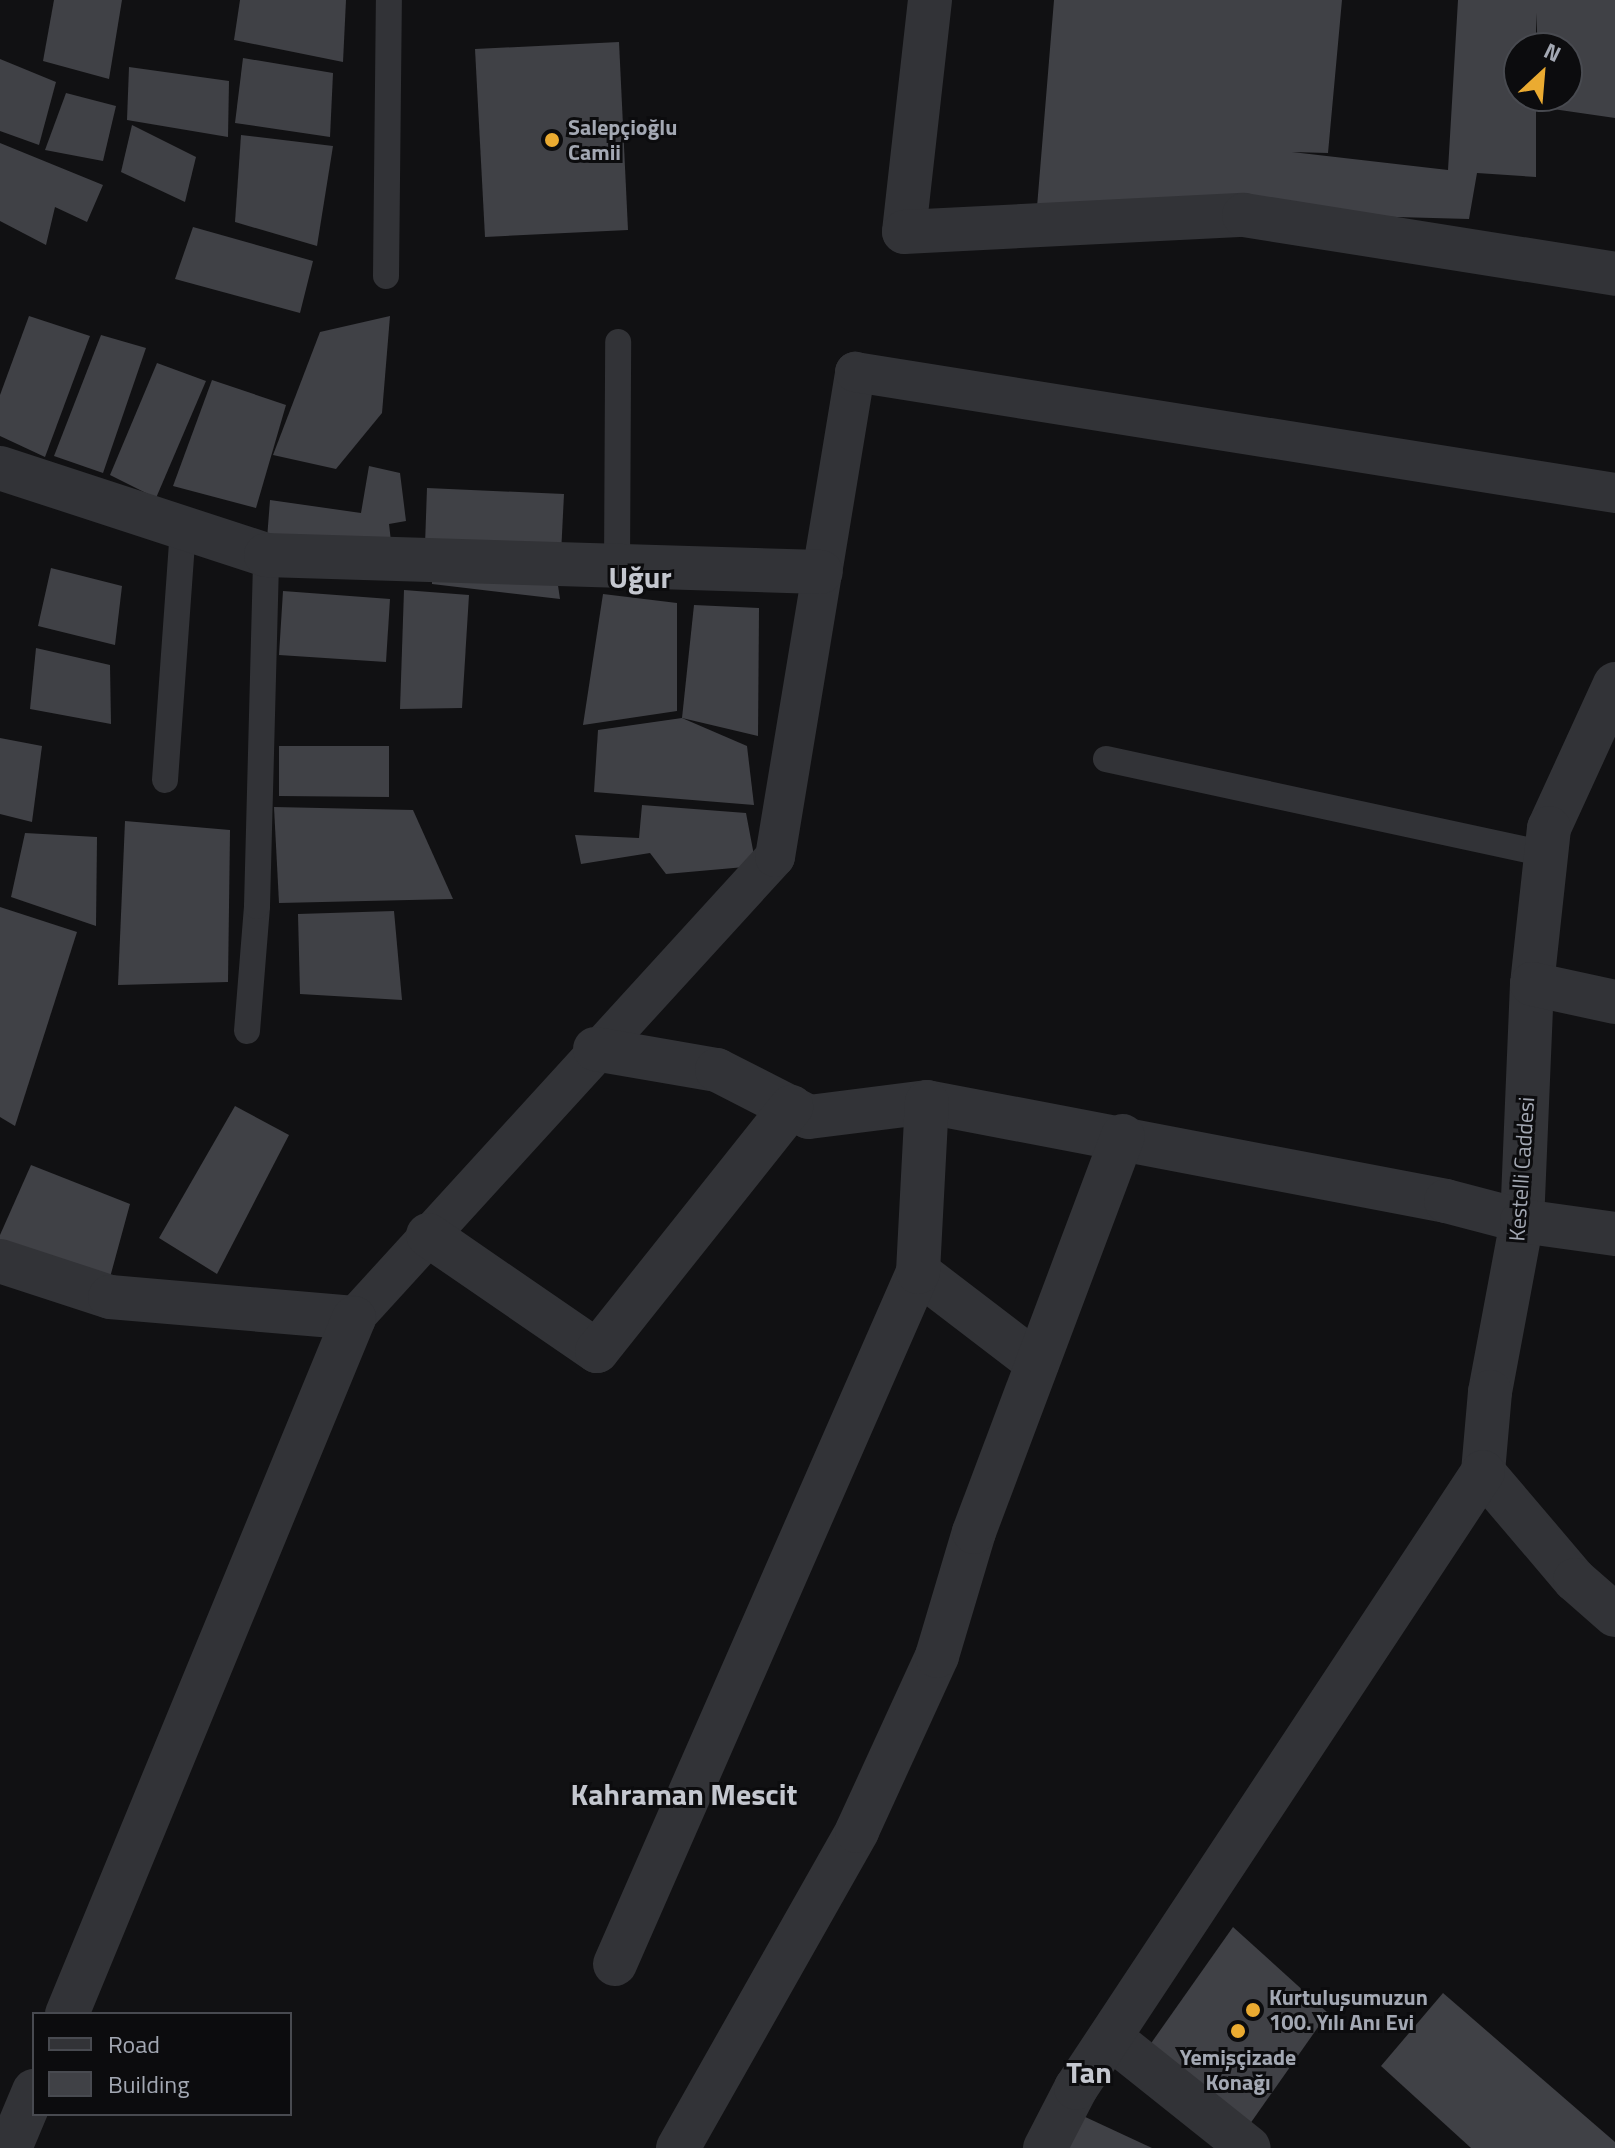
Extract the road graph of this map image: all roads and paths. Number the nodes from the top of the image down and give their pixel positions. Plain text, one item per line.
1 (389, 0) edge
2 (930, 0) edge
3 (1615, 274) edge
4 (386, 276) dead end
5 (618, 342) dead end
6 (0, 468) edge
7 (1615, 493) edge
8 (183, 529) junction
9 (266, 555) junction
10 (617, 568) junction
11 (821, 572) junction
12 (1615, 684) edge
13 (1106, 759) dead end
14 (165, 780) dead end
15 (1546, 854) junction
16 (1532, 984) junction
17 (1615, 1002) edge
18 (247, 1031) dead end
19 (595, 1049) junction
20 (927, 1102) junction
21 (791, 1107) junction
22 (1123, 1136) junction
23 (1522, 1221) junction
24 (1615, 1234) edge
25 (428, 1235) junction
26 (0, 1261) edge
27 (918, 1272) junction
28 (354, 1318) junction
29 (1037, 1363) junction
30 (1483, 1472) junction
31 (1615, 1615) edge
32 (615, 1964) dead end
33 (68, 2012) edge
34 (1111, 2038) junction
35 (32, 2096) edge
36 (10, 2148) edge
37 (678, 2148) edge
38 (1045, 2148) edge
39 (1249, 2148) edge

1 - 4 lane
2 - 3 street
5 - 10 lane
6 - 8 street
7 - 11 street
8 - 9 street
8 - 14 lane
9 - 10 street
9 - 18 lane
10 - 11 street
11 - 19 street
12 - 15 street, Kestelli Caddesi
13 - 15 lane
15 - 16 street, Kestelli Caddesi
16 - 17 street
16 - 23 street, Kestelli Caddesi
19 - 21 street
19 - 25 street
20 - 21 street
20 - 22 street
20 - 27 street
21 - 25 street
22 - 23 street
22 - 29 street
23 - 24 street
23 - 30 street, Kestelli Caddesi
25 - 28 street
26 - 28 street
27 - 29 street
27 - 32 street
28 - 33 street
29 - 37 street
30 - 31 street
30 - 34 street
34 - 38 street
34 - 39 street
35 - 36 street

